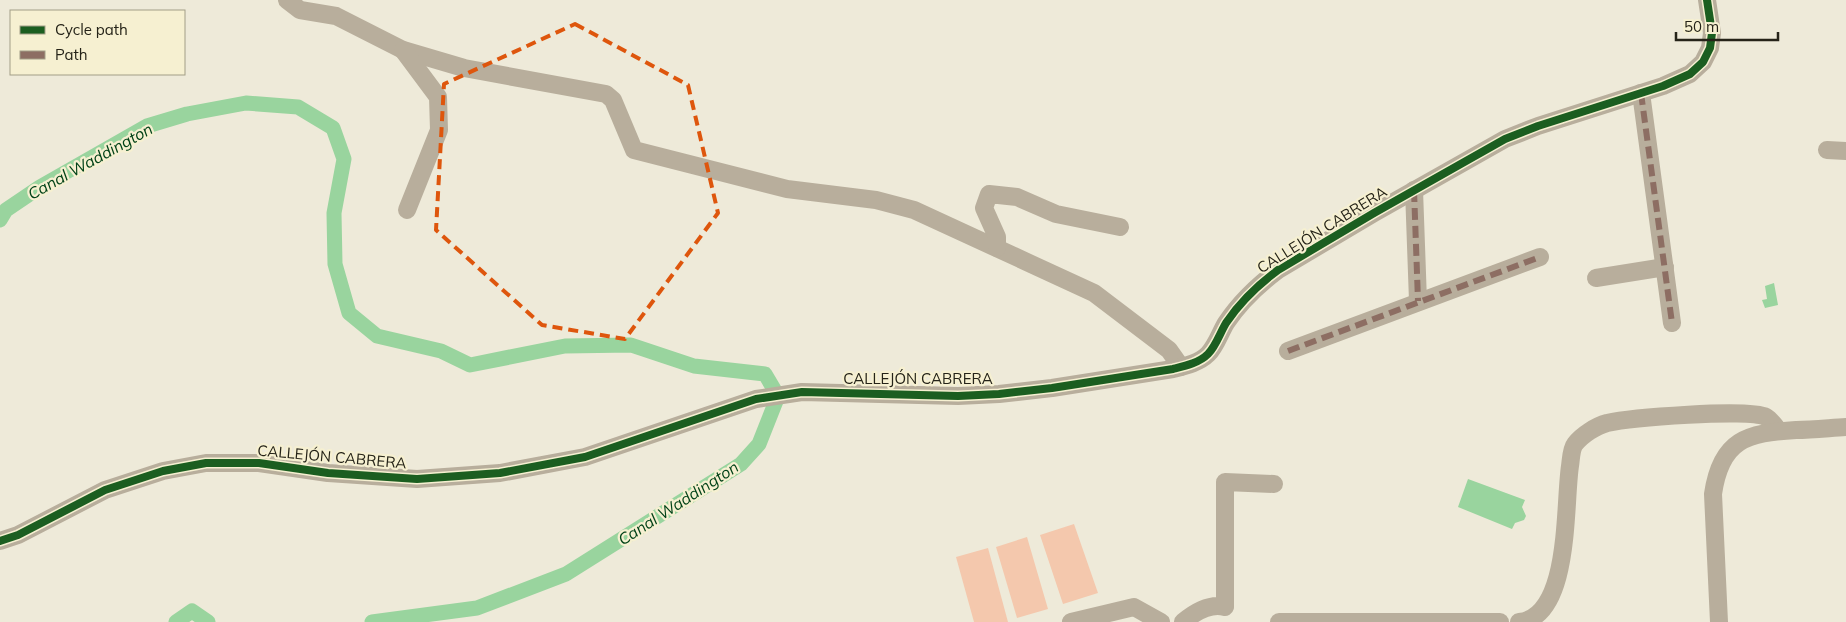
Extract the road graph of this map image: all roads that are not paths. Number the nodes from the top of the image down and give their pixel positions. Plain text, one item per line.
1 (287, 0) edge
2 (1708, 0) edge
3 (402, 50) junction
4 (1641, 93) junction
5 (1827, 150) dead end
6 (1846, 151) edge
7 (1414, 190) junction
8 (407, 210) dead end
9 (1120, 227) dead end
10 (997, 248) junction
11 (1540, 257) dead end
12 (1665, 267) junction
13 (1596, 278) dead end
14 (1418, 301) junction
15 (1672, 322) dead end
16 (1288, 350) dead end
17 (1181, 367) junction
18 (1846, 427) edge
19 (1778, 431) junction
20 (1274, 484) dead end
21 (0, 540) edge
22 (1072, 622) edge
23 (1161, 622) edge
24 (1183, 622) edge
25 (1279, 622) edge
26 (1500, 622) edge
27 (1519, 622) edge
28 (1719, 622) edge

1 - 3 street
2 - 4 street, CALLEJÓN CABRERA
3 - 8 street
3 - 10 street
4 - 7 street, CALLEJÓN CABRERA
4 - 12 street
5 - 6 street
7 - 14 street
7 - 17 street, CALLEJÓN CABRERA
9 - 10 street
10 - 17 street
11 - 14 street
12 - 13 street
12 - 15 street
14 - 16 street
17 - 21 street, CALLEJÓN CABRERA
18 - 19 street
19 - 27 street
19 - 28 street
20 - 24 street
22 - 23 street
25 - 26 street

